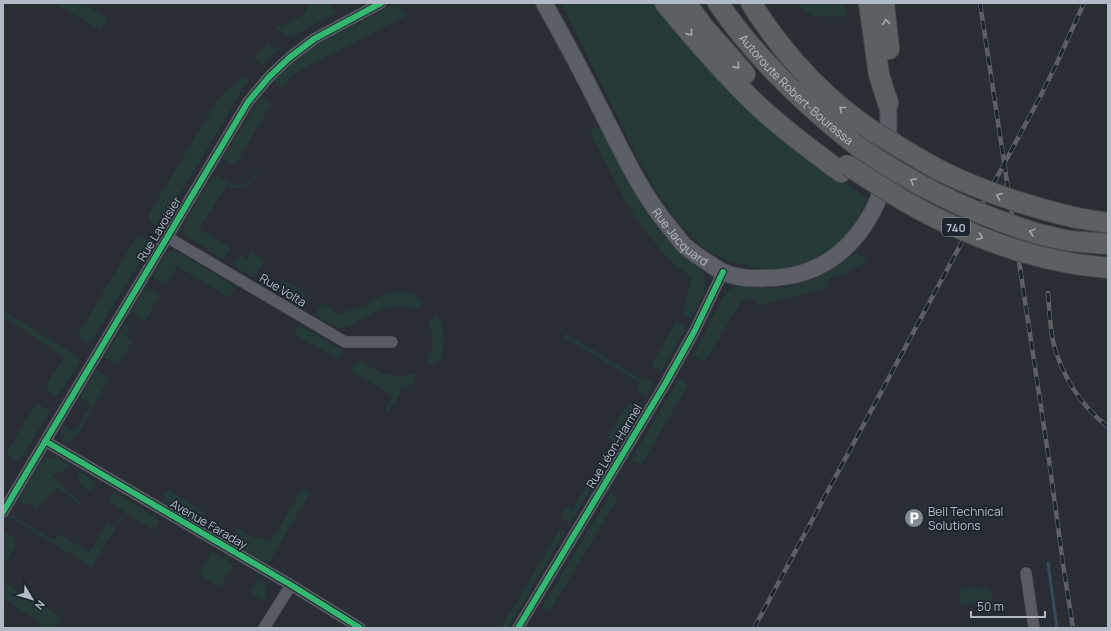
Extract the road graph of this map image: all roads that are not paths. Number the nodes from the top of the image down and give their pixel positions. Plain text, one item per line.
1 (381, 3) edge
2 (544, 3) edge
3 (665, 3) edge
4 (686, 3) edge
5 (718, 3) edge
6 (751, 3) edge
7 (869, 3) edge
8 (884, 3) edge
9 (888, 103) junction
10 (844, 169) junction
11 (1108, 223) edge
12 (167, 236) junction
13 (1108, 244) edge
14 (1108, 268) edge
15 (723, 272) junction
16 (392, 342) dead end
17 (45, 441) junction
18 (3, 512) edge
19 (1026, 574) dead end
20 (291, 585) junction
21 (264, 628) edge
22 (360, 628) edge
23 (518, 628) edge
24 (1034, 628) edge

1 - 12 street, Rue Lavoisier
2 - 15 main road, Rue Jacquard
3 -> 10 highway
4 -> 10 highway, Autoroute Robert-Bourassa / 740
13 -> 5 highway, Autoroute Robert-Bourassa / 740, bridge
11 -> 6 highway, bridge
7 - 9 highway
9 -> 8 highway
9 - 15 main road, Rue Jacquard
10 -> 14 highway, Autoroute Robert-Bourassa / 740, bridge
12 - 16 street, Rue Volta
12 - 17 street, Rue Lavoisier
15 - 23 street, Rue Léon-Harmel
17 - 18 street, Rue Lavoisier
17 - 20 street, Avenue Faraday
19 - 24 street
20 - 21 street
20 - 22 street, Avenue Faraday

